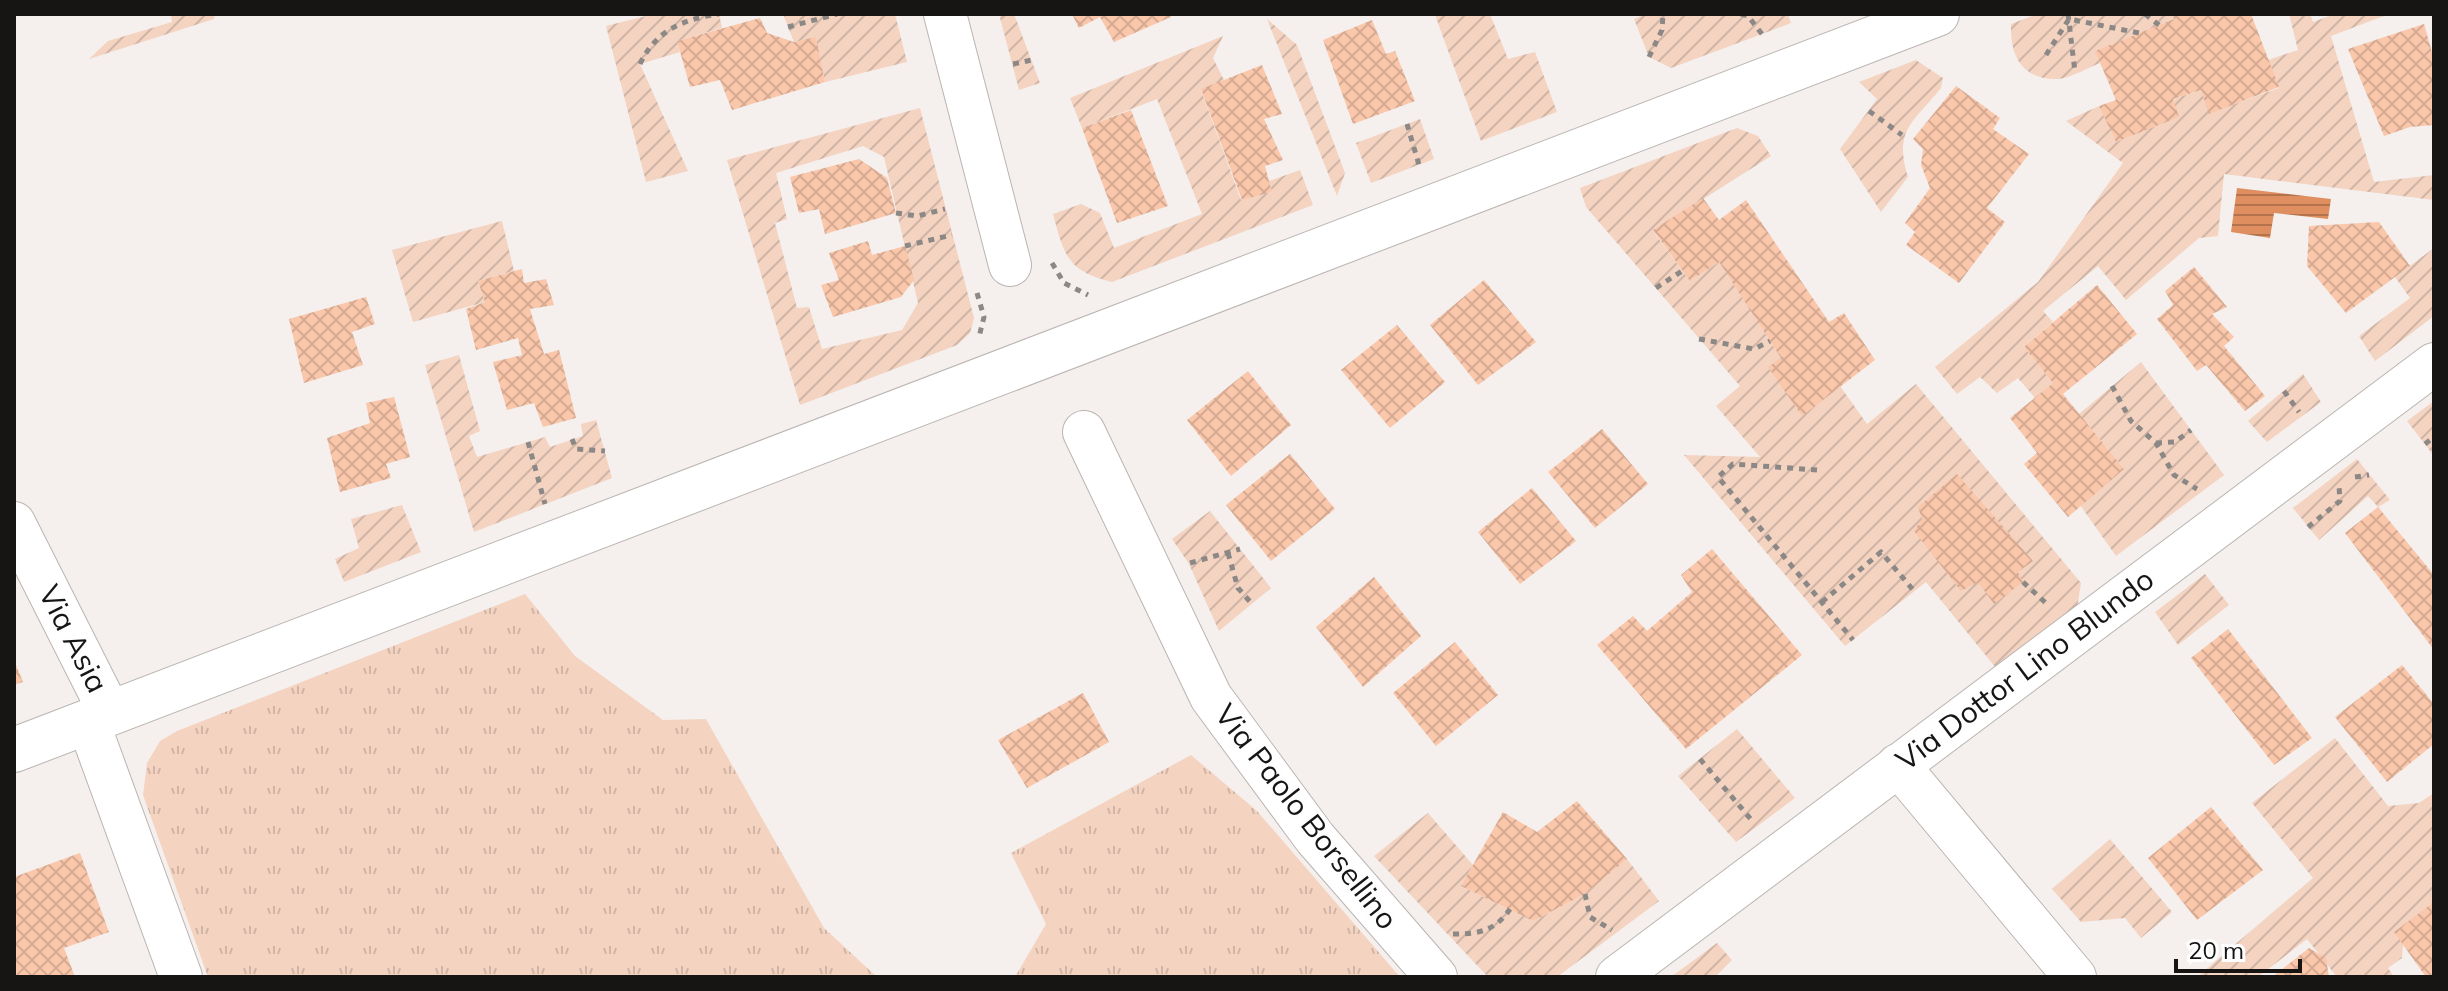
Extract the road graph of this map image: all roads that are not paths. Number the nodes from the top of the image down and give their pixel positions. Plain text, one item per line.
1 (945, 14) edge
2 (1937, 14) edge
3 (1010, 265) dead end
4 (2434, 364) edge
5 (1084, 432) dead end
6 (14, 523) edge
7 (99, 718) junction
8 (14, 750) edge
9 (1898, 765) junction
10 (181, 977) edge
11 (1436, 977) edge
12 (1617, 977) edge
13 (2075, 977) edge

1 - 3 street
2 - 7 main road
4 - 9 street, Via Dottor Lino Blundo
5 - 11 street, Via Paolo Borsellino
6 - 7 street, Via Asia
7 - 8 main road
7 - 10 street, Via Asia
9 - 12 street, Via Dottor Lino Blundo
9 - 13 street

